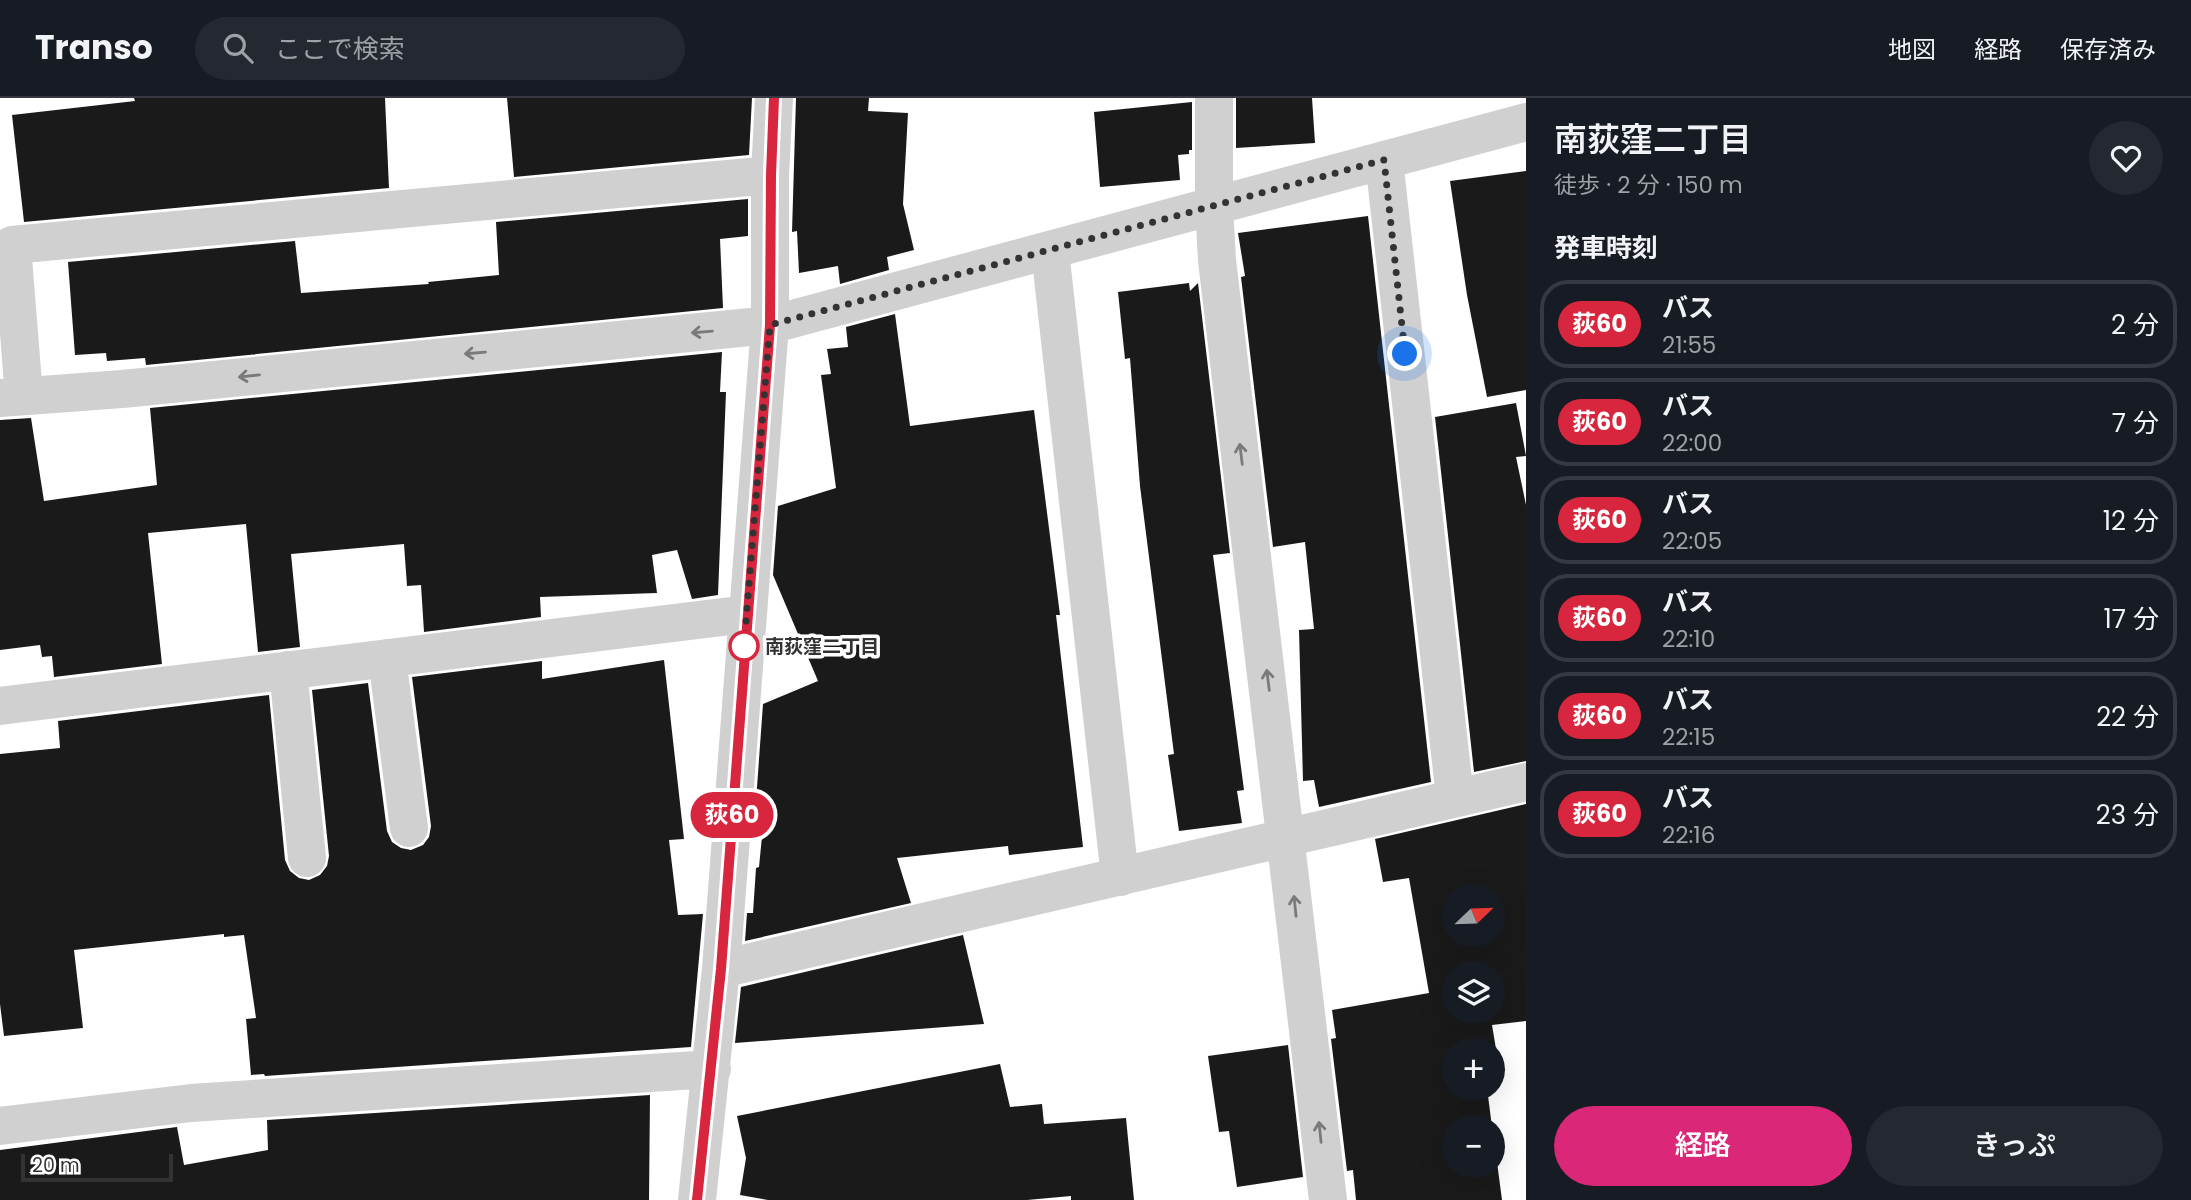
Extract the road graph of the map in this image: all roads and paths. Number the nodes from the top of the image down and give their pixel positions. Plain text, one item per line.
1 (774, 98) edge
2 (1214, 98) edge
3 (1526, 122) edge
4 (1384, 160) junction
5 (771, 175) junction
6 (1214, 206) junction
7 (1050, 250) junction
8 (770, 325) junction
9 (12, 397) edge
10 (747, 614) junction
11 (387, 658) junction
12 (288, 670) junction
13 (0, 706) edge
14 (1526, 782) edge
15 (1455, 798) junction
16 (409, 828) dead end
17 (1287, 839) junction
18 (307, 858) dead end
19 (1120, 877) junction
20 (721, 969) junction
21 (712, 1069) junction
22 (0, 1126) edge
23 (697, 1200) edge
24 (1328, 1200) edge

1 - 5 street
2 - 6 street
3 - 4 street
4 - 6 street
4 - 15 street
5 - 8 street
5 - 9 street
6 - 7 street
17 -> 6 street
7 - 8 street
7 - 19 street
8 -> 9 street
8 - 10 street
10 - 11 street
10 - 20 street
11 - 12 street
11 - 16 street
12 - 13 street
12 - 18 street
14 - 15 street
15 - 17 street
17 - 19 street
24 -> 17 street
19 - 20 street
20 - 21 street
21 - 22 street
21 - 23 street

